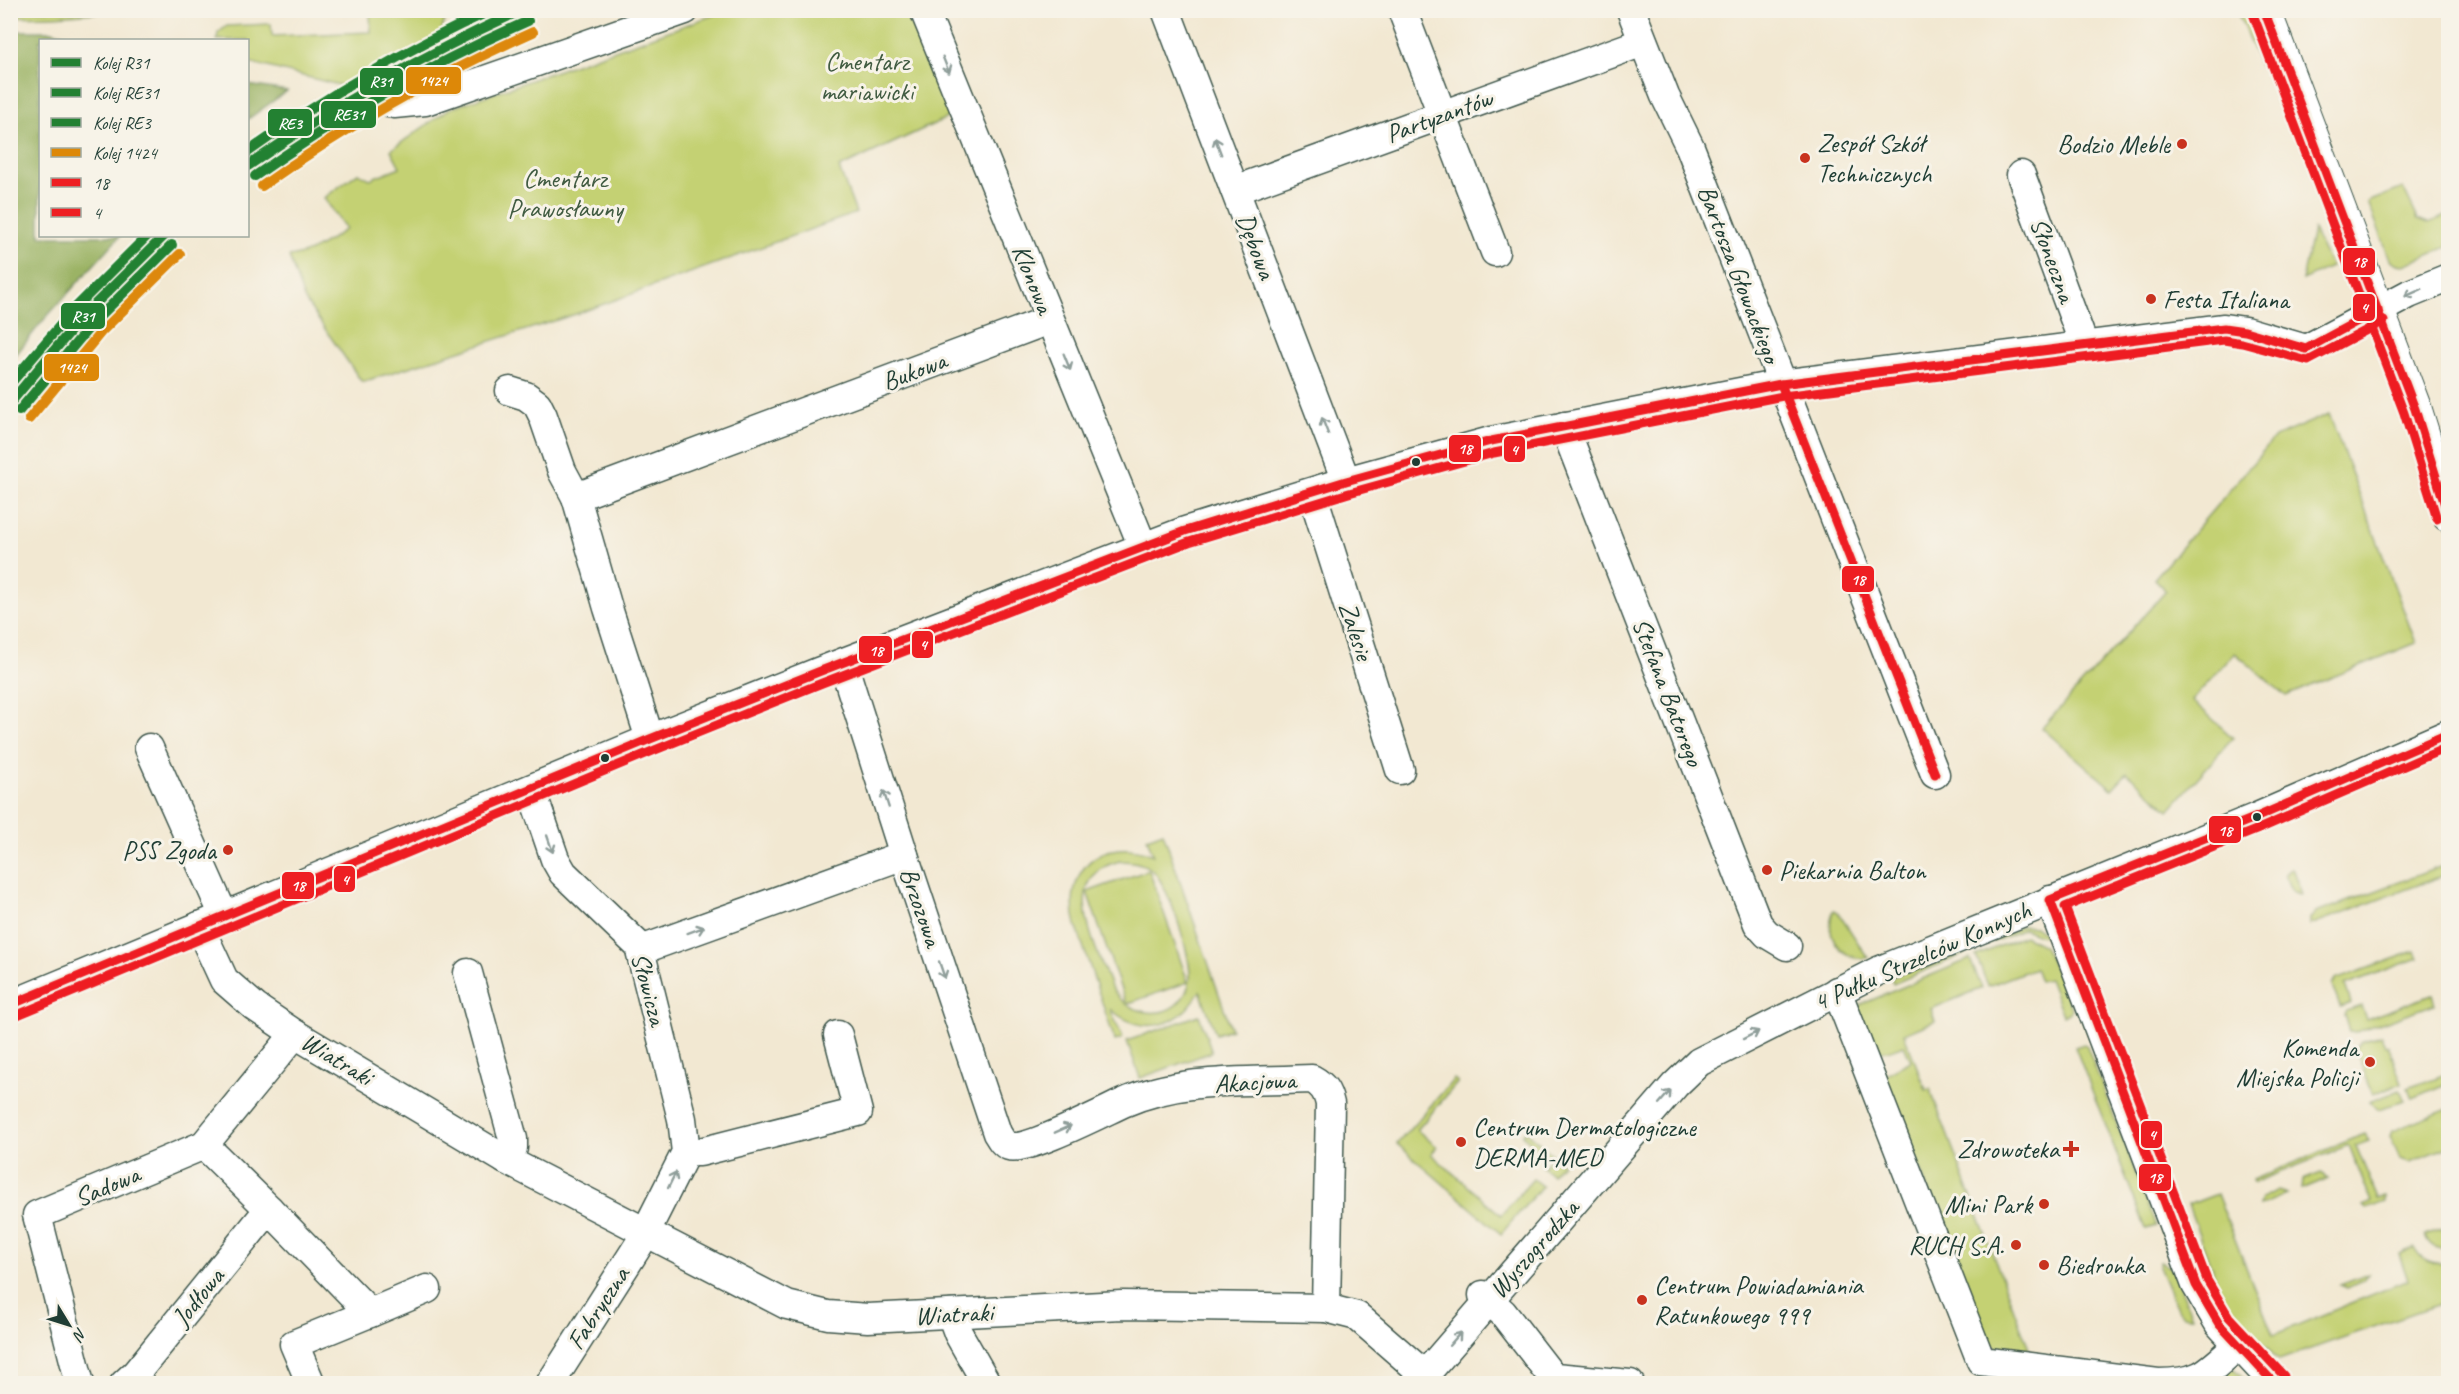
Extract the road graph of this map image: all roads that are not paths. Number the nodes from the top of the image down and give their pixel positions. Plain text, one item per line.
1 (685, 10) edge
2 (924, 10) edge
3 (1166, 10) edge
4 (1402, 10) edge
5 (1631, 10) edge
6 (2264, 10) edge
7 (1642, 42) junction
8 (349, 97) dead end
9 (1443, 115) junction
10 (2021, 175) dead end
11 (1235, 190) junction
12 (1495, 252) dead end
13 (2448, 278) edge
14 (2378, 310) junction
15 (1049, 320) junction
16 (2084, 345) junction
17 (1781, 384) junction
18 (510, 391) dead end
19 (1564, 426) junction
20 (1346, 481) junction
21 (1312, 492) junction
22 (576, 497) junction
23 (2448, 515) edge
24 (1143, 547) junction
25 (843, 663) junction
26 (2448, 734) edge
27 (650, 739) junction
28 (149, 748) dead end
29 (1400, 770) dead end
30 (1935, 774) dead end
31 (531, 789) junction
32 (904, 855) junction
33 (2050, 900) junction
34 (211, 921) junction
35 (1787, 946) dead end
36 (641, 950) junction
37 (468, 973) dead end
38 (1837, 991) junction
39 (10, 1005) edge
40 (295, 1034) junction
41 (838, 1035) dead end
42 (1699, 1062) joint
43 (204, 1145) junction
44 (1008, 1146) joint
45 (686, 1152) junction
46 (506, 1160) junction
47 (269, 1209) junction
48 (646, 1233) junction
49 (427, 1289) dead end
50 (1486, 1298) junction
51 (1326, 1308) junction
52 (370, 1313) junction
53 (951, 1314) junction
54 (2238, 1345) junction
55 (1418, 1376) edge
56 (1556, 1380) edge
57 (80, 1383) edge
58 (124, 1383) edge
59 (310, 1383) edge
60 (550, 1383) edge
61 (987, 1383) edge
62 (1630, 1383) edge
63 (2275, 1383) edge

1 - 8 street
2 -> 15 street, Klonowa
11 -> 3 street, Dębowa
4 - 9 street
5 - 7 street, Bartosza Głowackiego
6 - 14 main road
7 - 9 street, Partyzantów
7 - 17 street, Bartosza Głowackiego
9 - 11 street, Partyzantów
9 - 12 street
10 - 16 street, Słoneczna
20 -> 11 street, Dębowa
13 -> 14 street
14 - 16 street
14 - 23 main road
15 - 22 street, Bukowa
15 -> 24 street, Klonowa
16 - 17 street
17 - 19 street
17 - 30 street, Bartosza Głowackiego
18 - 22 street
19 - 20 street
19 - 35 street, Stefana Batorego
20 - 21 street
21 - 24 street
21 - 29 street, Zalesie
22 - 27 street
24 - 25 street
25 - 27 street
32 -> 25 street, Brzozowa
26 - 33 street, 4 Pułku Strzelców Konnych
27 - 31 street
28 - 34 street, Wiatraki
31 - 34 street
31 -> 36 street, Słowicza
36 -> 32 street
32 -> 44 street, Brzozowa
33 - 38 street, 4 Pułku Strzelców Konnych
33 - 54 street
34 - 39 street
34 - 40 street, Wiatraki
36 - 45 street, Słowicza
37 - 46 street
42 -> 38 street, 4 Pułku Strzelców Konnych
38 - 54 street
40 - 43 street, Sadowa
40 - 46 street, Wiatraki
41 - 45 street
50 -> 42 street, Wyszogrodzka
43 - 47 street
43 - 57 street, Sadowa
44 -> 51 street, Akacjowa
48 -> 45 street
46 - 48 street, Wiatraki
47 - 52 street
47 - 58 street, Jodłowa
48 - 53 street, Wiatraki
48 - 60 street, Fabryczna
49 - 52 street
55 -> 50 street, Wyszogrodzka
50 - 56 street
51 - 53 street, Wiatraki
51 - 55 street, Wiatraki
52 - 59 street
53 - 61 street
54 - 63 street
56 - 62 street

